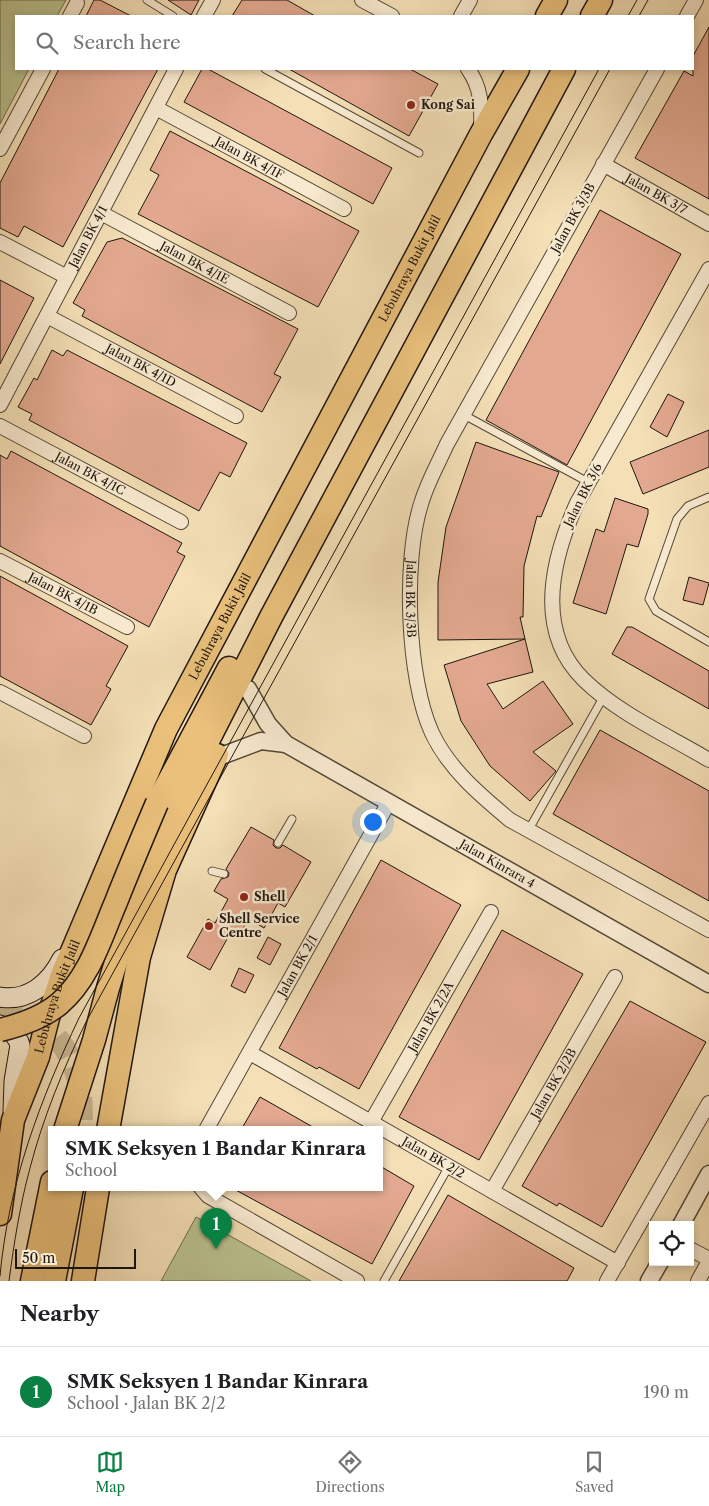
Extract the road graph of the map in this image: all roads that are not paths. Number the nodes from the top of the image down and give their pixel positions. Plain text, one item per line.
1 (147, 0) edge
2 (212, 0) edge
3 (362, 0) edge
4 (470, 0) edge
5 (556, 0) edge
6 (601, 0) edge
7 (696, 0) edge
8 (77, 3) dead end
9 (71, 15) edge
10 (171, 15) edge
11 (204, 15) edge
12 (390, 15) edge
13 (462, 15) edge
14 (548, 15) edge
15 (593, 15) edge
16 (688, 15) edge
17 (41, 70) edge
18 (175, 70) edge
19 (267, 70) edge
20 (469, 70) edge
21 (517, 70) edge
22 (563, 70) edge
23 (656, 70) edge
24 (156, 108) junction
25 (481, 134) junction
26 (0, 149) edge
27 (419, 153) dead end
28 (603, 164) junction
29 (344, 209) dead end
30 (101, 213) junction
31 (709, 224) edge
32 (0, 242) edge
33 (709, 269) edge
34 (67, 277) junction
35 (289, 313) dead end
36 (47, 316) junction
37 (0, 405) edge
38 (464, 415) junction
39 (236, 416) dead end
40 (0, 426) edge
41 (588, 482) junction
42 (709, 498) edge
43 (181, 522) dead end
44 (0, 560) edge
45 (297, 569) junction
46 (271, 618) junction
47 (127, 627) dead end
48 (709, 642) edge
49 (248, 689) junction
50 (0, 692) edge
51 (604, 696) junction
52 (84, 736) dead end
53 (286, 744) junction
54 (216, 758) junction
55 (709, 760) edge
56 (389, 802) junction
57 (292, 819) dead end
58 (528, 830) junction
59 (278, 843) dead end
60 (212, 871) dead end
61 (224, 874) dead end
62 (88, 909) junction
63 (491, 912) dead end
64 (709, 930) edge
65 (615, 977) dead end
66 (709, 984) edge
67 (0, 997) edge
68 (0, 1025) edge
69 (0, 1030) edge
70 (250, 1053) junction
71 (709, 1103) edge
72 (13, 1120) junction
73 (371, 1122) junction
74 (66, 1126) edge
75 (109, 1126) edge
76 (208, 1126) edge
77 (378, 1126) edge
78 (383, 1129) edge
79 (449, 1166) junction
80 (709, 1174) edge
81 (50, 1191) edge
82 (71, 1191) edge
83 (98, 1191) edge
84 (204, 1191) edge
85 (492, 1191) junction
86 (0, 1214) edge
87 (683, 1221) edge
88 (694, 1251) edge
89 (709, 1260) edge
90 (618, 1263) junction
91 (658, 1266) edge
92 (32, 1281) edge
93 (54, 1281) edge
94 (83, 1281) edge
95 (358, 1281) edge
96 (384, 1281) edge
97 (607, 1281) edge
98 (649, 1281) edge
99 (698, 1281) edge

1 - 10 lane
2 - 11 street
3 - 12 street
4 - 13 street
5 - 14 highway
6 - 15 highway
7 - 16 street
8 - 9 street
17 - 26 street
18 - 24 street, Jalan BK 4/1
19 - 27 lane
20 - 25 street
21 - 25 highway, Lebuhraya Bukit Jalil
22 - 45 highway
23 - 28 street, Jalan BK 3/3B
24 - 29 street, Jalan BK 4/1F
24 - 30 street, Jalan BK 4/1
25 - 62 highway, Lebuhraya Bukit Jalil
28 - 31 street, Jalan BK 3/7
28 - 38 street, Jalan BK 3/3B
30 - 34 street, Jalan BK 4/1
30 - 35 street, Jalan BK 4/1E
32 - 34 street
33 - 41 street, Jalan BK 3/6
34 - 36 street, Jalan BK 4/1
36 - 37 street, Jalan BK 4/1
36 - 39 street, Jalan BK 4/1D
38 - 41 lane
38 - 58 street, Jalan BK 3/3B
40 - 43 street, Jalan BK 4/1C
41 - 51 street, Jalan BK 3/6
42 - 48 lane
44 - 47 street, Jalan BK 4/1B
45 - 46 highway
45 - 49 highway
46 - 69 highway, bridge
46 - 74 highway
49 - 53 street, Jalan Kinrara 4
49 - 54 highway
50 - 52 street
51 - 55 street, Jalan BK 3/6
51 - 58 lane
53 - 54 street, Jalan Kinrara 4
53 - 56 street, Jalan Kinrara 4
54 - 75 highway
56 - 66 street, Jalan Kinrara 4
56 - 70 street, Jalan BK 2/1
57 - 59 lane
58 - 64 street, Jalan BK 3/3B
60 - 61 lane
62 - 67 main road
62 - 72 highway, Lebuhraya Bukit Jalil
63 - 73 street, Jalan BK 2/2A
65 - 85 street, Jalan BK 2/2B
68 - 72 main road
70 - 73 street, Jalan BK 2/2
70 - 76 street, Jalan BK 2/1
71 - 90 street
72 - 86 highway, Lebuhraya Bukit Jalil
73 - 77 street, Jalan BK 2/2
78 - 79 street, Jalan BK 2/2
79 - 85 street, Jalan BK 2/2
79 - 96 lane
80 - 87 street
81 - 92 highway
82 - 93 highway
83 - 94 highway
84 - 95 street
85 - 90 street, Jalan BK 2/2
88 - 89 street
89 - 99 street
90 - 97 street
91 - 98 street

